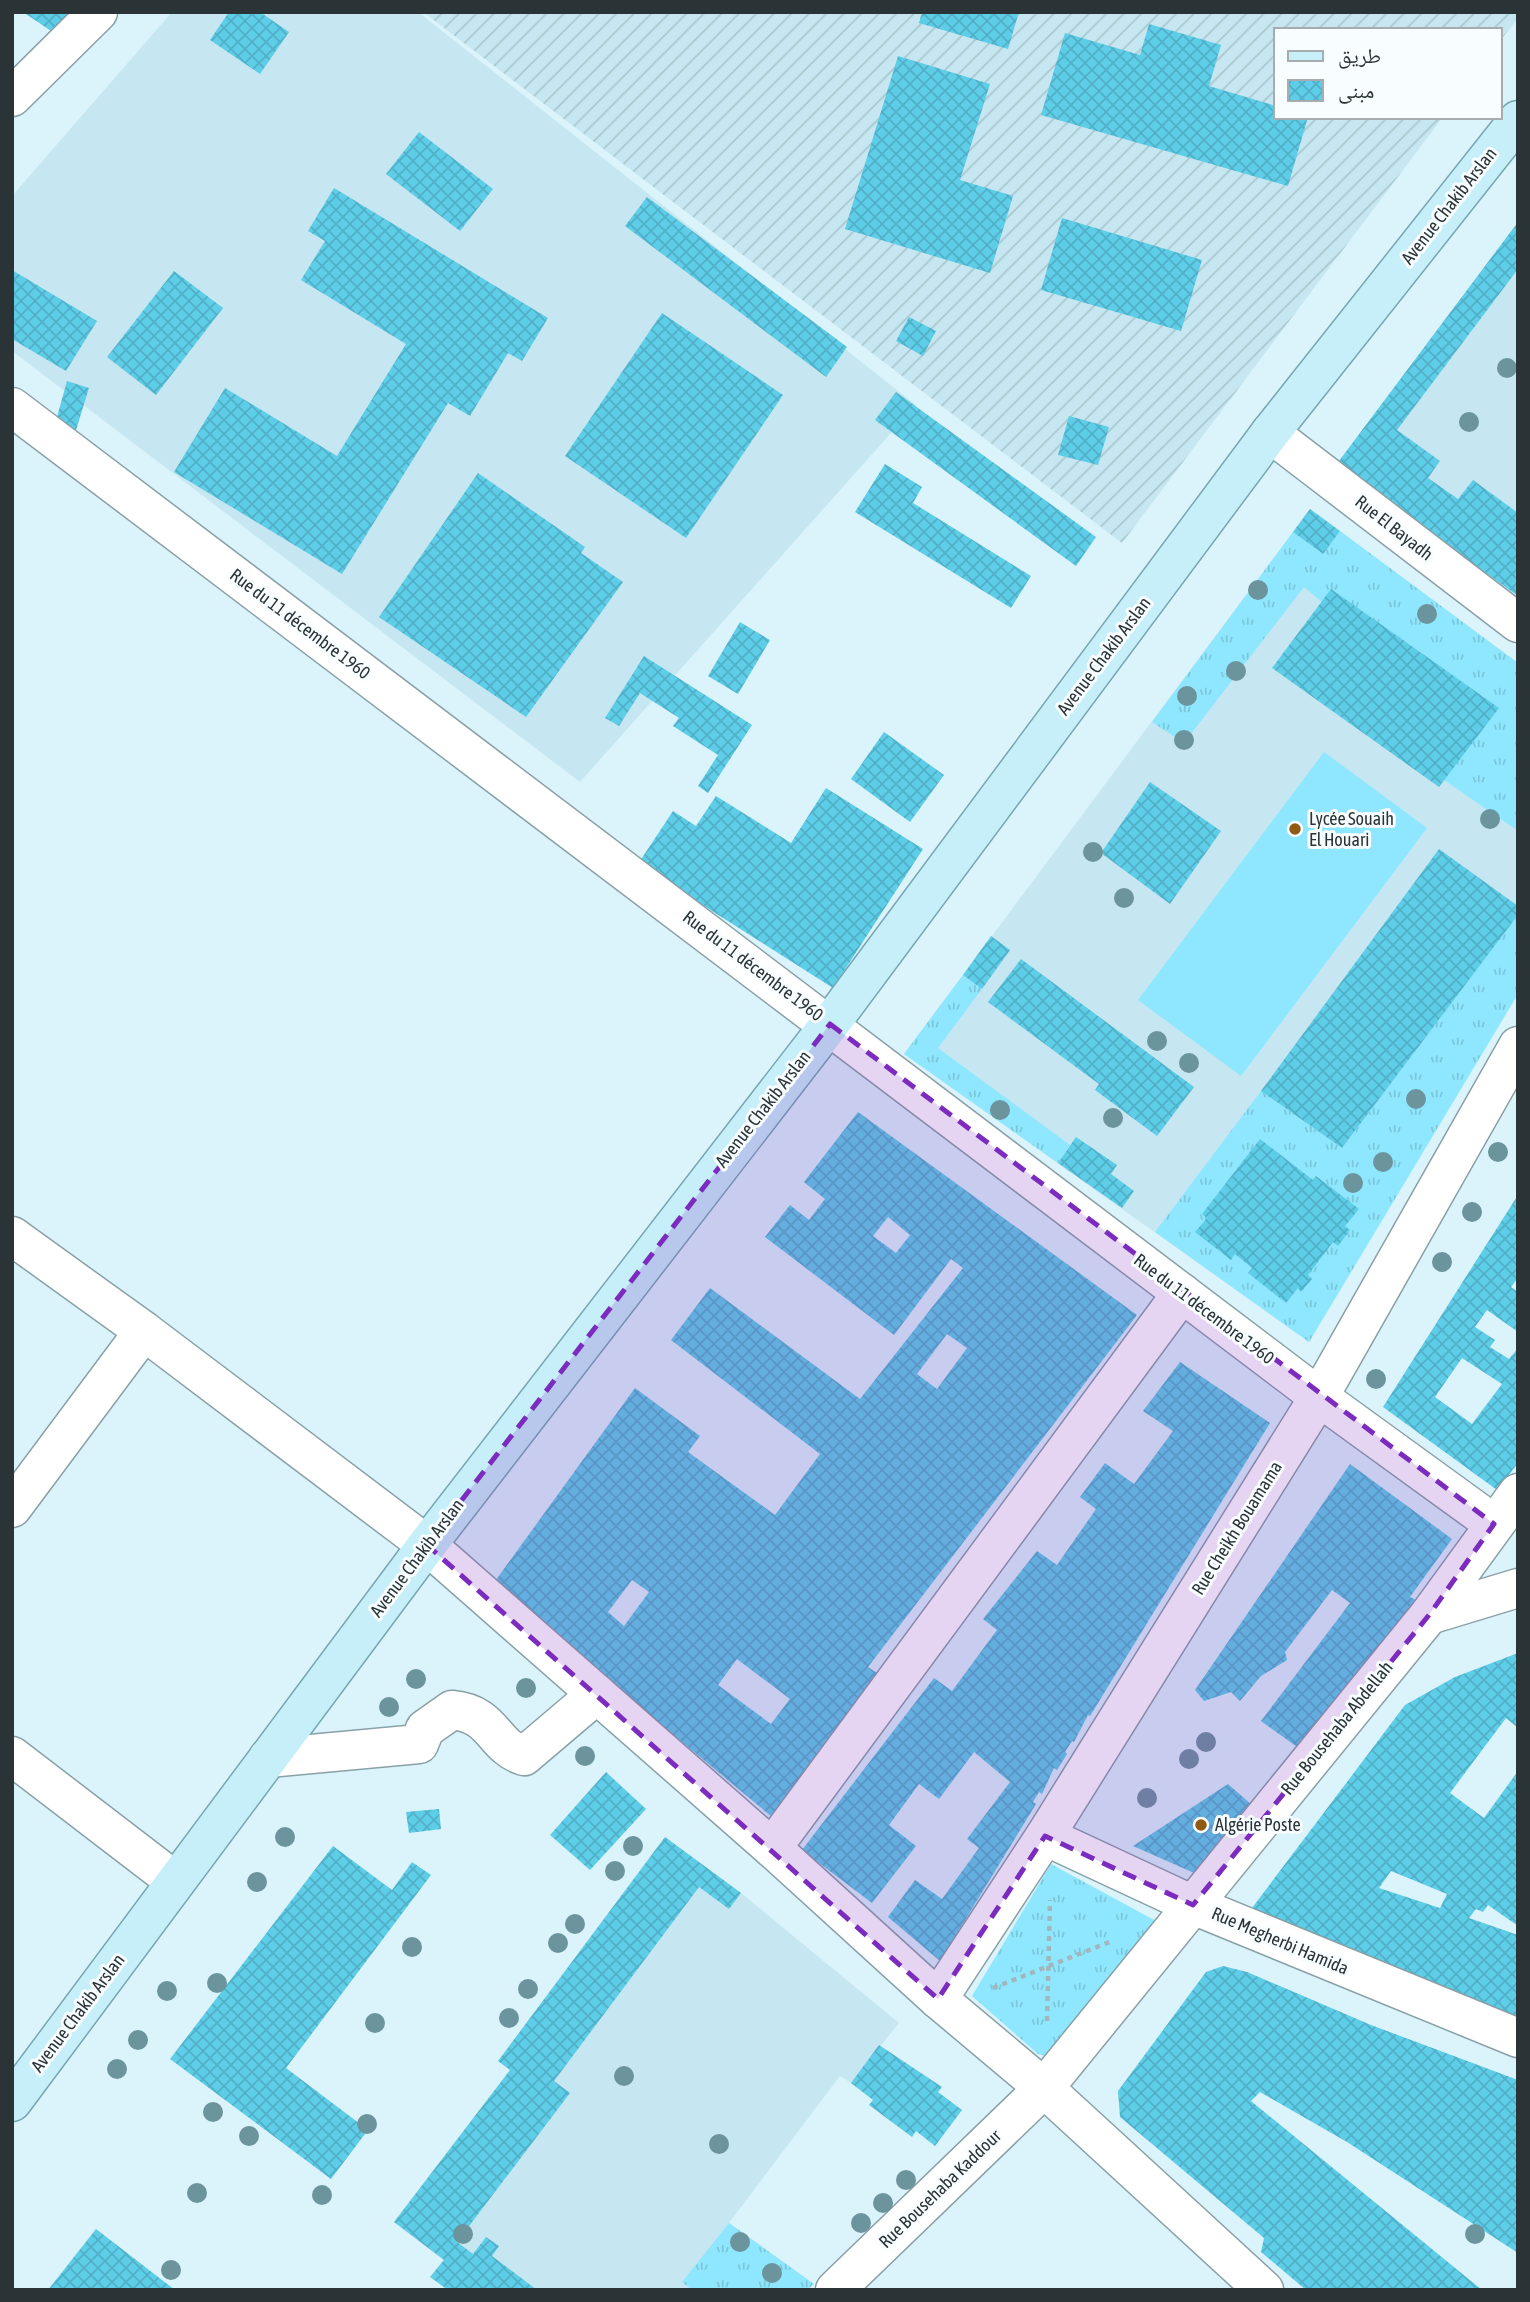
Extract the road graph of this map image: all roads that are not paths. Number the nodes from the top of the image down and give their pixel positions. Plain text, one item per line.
1 (99, 12) edge
2 (12, 97) edge
3 (1518, 120) edge
4 (12, 407) edge
5 (1270, 433) junction
6 (1518, 624) edge
7 (830, 1024) junction
8 (1518, 1046) edge
9 (12, 1236) edge
10 (1182, 1293) junction
11 (144, 1331) junction
12 (1319, 1397) junction
13 (1518, 1493) edge
14 (12, 1508) edge
15 (1494, 1524) junction
16 (427, 1545) junction
17 (1518, 1588) edge
18 (1429, 1615) junction
19 (597, 1694) junction
20 (12, 1756) edge
21 (268, 1758) junction
22 (1045, 1836) junction
23 (772, 1848) junction
24 (175, 1881) junction
25 (1193, 1905) junction
26 (938, 1999) junction
27 (1518, 2038) edge
28 (1044, 2088) junction
29 (12, 2102) edge
30 (835, 2290) edge
31 (1264, 2290) edge

1 - 2 street
3 - 5 main road, Avenue Chakib Arslan
4 - 7 street, Rue du 11 décembre 1960
5 - 6 street, Rue El Bayadh
5 - 7 main road, Avenue Chakib Arslan
7 - 10 street, Rue du 11 décembre 1960
7 - 16 main road, Avenue Chakib Arslan
8 - 12 street, Rue Cheikh Bouamama
9 - 11 street
10 - 12 street, Rue du 11 décembre 1960
10 - 23 street
11 - 14 street
11 - 16 street
12 - 15 street, Rue du 11 décembre 1960
12 - 22 street, Rue Cheikh Bouamama
13 - 15 street, Rue Bousehaba Abdellah
15 - 18 street, Rue Bousehaba Abdellah
16 - 19 street
16 - 21 main road, Avenue Chakib Arslan
17 - 18 street
18 - 25 street, Rue Bousehaba Abdellah
19 - 21 street
19 - 23 street
20 - 24 street
21 - 24 main road, Avenue Chakib Arslan
22 - 25 street, Rue Megherbi Hamida
22 - 26 street, Rue Cheikh Bouamama
23 - 26 street
24 - 29 main road, Avenue Chakib Arslan
25 - 27 street, Rue Megherbi Hamida
25 - 28 street, Rue Bousehaba Abdellah
26 - 28 street
28 - 30 street, Rue Bousehaba Kaddour
28 - 31 street

